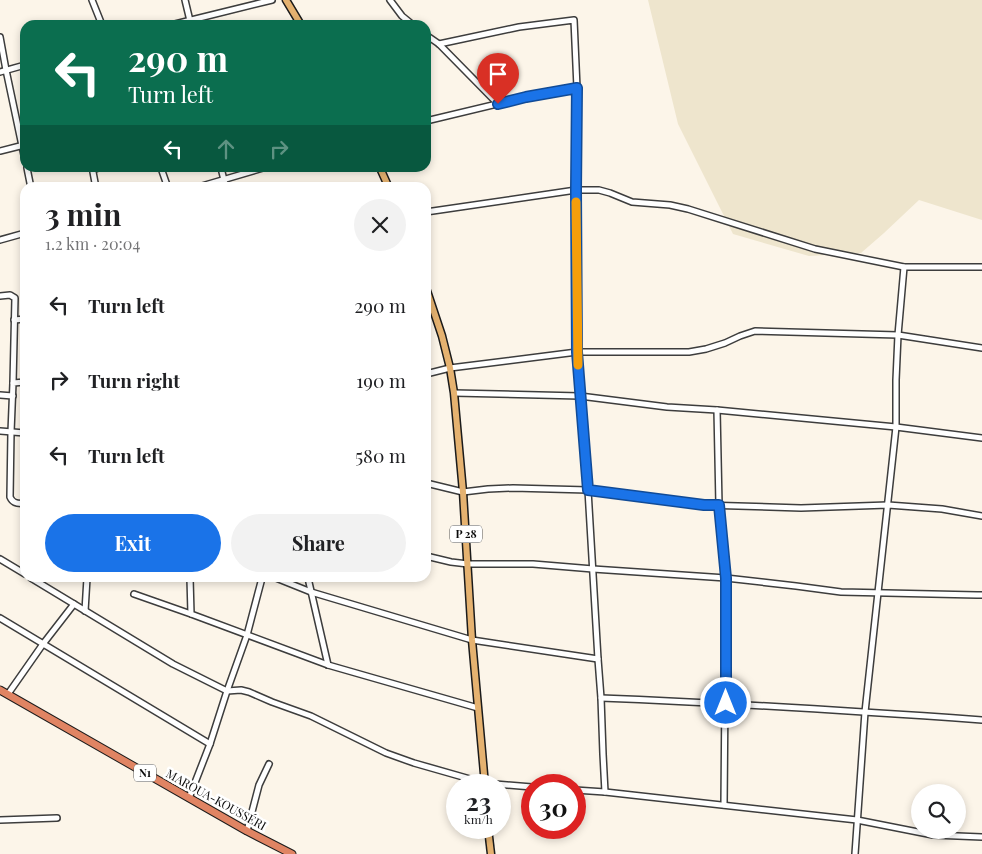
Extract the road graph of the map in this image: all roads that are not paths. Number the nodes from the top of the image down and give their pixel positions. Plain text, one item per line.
1 (92, 0) edge
2 (185, 0) edge
3 (272, 0) edge
4 (286, 0) edge
5 (390, 0) edge
6 (100, 20) edge
7 (190, 20) edge
8 (198, 20) edge
9 (298, 20) edge
10 (407, 20) edge
11 (0, 37) edge
12 (431, 38) edge
13 (439, 44) junction
14 (20, 66) edge
15 (3, 71) edge
16 (577, 88) junction
17 (498, 104) junction
18 (431, 120) edge
19 (20, 132) edge
20 (20, 147) edge
21 (0, 151) edge
22 (222, 172) edge
23 (249, 172) edge
24 (224, 179) junction
25 (214, 182) edge
26 (225, 182) edge
27 (576, 190) junction
28 (431, 211) edge
29 (20, 234) edge
30 (0, 240) edge
31 (904, 267) junction
32 (982, 268) edge
33 (0, 296) edge
34 (431, 303) edge
35 (20, 319) edge
36 (14, 320) junction
37 (898, 335) junction
38 (982, 348) edge
39 (577, 352) junction
40 (450, 368) junction
41 (431, 373) edge
42 (20, 382) edge
43 (13, 383) junction
44 (454, 393) junction
45 (0, 395) edge
46 (13, 396) junction
47 (580, 396) junction
48 (717, 410) junction
49 (896, 427) junction
50 (0, 431) edge
51 (11, 432) junction
52 (20, 433) edge
53 (982, 438) edge
54 (431, 484) edge
55 (588, 490) junction
56 (463, 492) junction
57 (20, 504) edge
58 (719, 505) junction
59 (888, 505) junction
60 (982, 516) edge
61 (431, 557) edge
62 (0, 558) edge
63 (468, 564) junction
64 (593, 569) junction
65 (20, 571) edge
66 (726, 578) junction
67 (38, 582) edge
68 (87, 582) edge
69 (190, 582) edge
70 (261, 582) edge
71 (286, 582) edge
72 (309, 582) edge
73 (311, 592) junction
74 (134, 594) dead end
75 (878, 594) junction
76 (982, 595) edge
77 (74, 604) junction
78 (85, 611) junction
79 (191, 614) junction
80 (0, 618) edge
81 (247, 635) junction
82 (472, 640) junction
83 (43, 644) junction
84 (598, 659) junction
85 (328, 665) junction
86 (0, 690) edge
87 (227, 691) junction
88 (8, 694) junction
89 (601, 698) junction
90 (726, 703) junction
91 (478, 708) junction
92 (865, 712) junction
93 (982, 720) edge
94 (210, 744) junction
95 (270, 764) dead end
96 (451, 774) edge
97 (484, 774) edge
98 (586, 791) edge
99 (605, 792) junction
100 (189, 798) junction
101 (724, 806) junction
102 (57, 818) dead end
103 (0, 820) edge
104 (857, 820) junction
105 (247, 831) junction
106 (982, 837) edge
107 (489, 839) edge
108 (292, 854) edge
109 (491, 854) edge
110 (855, 854) edge

1 - 6 street
2 - 7 street
3 - 8 street
4 - 9 main road
5 - 10 street
11 - 15 street
12 - 13 street
13 - 16 street
13 - 17 street
14 - 15 street
15 - 19 street
16 - 17 street
16 - 27 street
17 - 18 street
20 - 21 street
22 - 24 street
23 - 24 street
24 - 25 street
24 - 26 street
27 - 28 street
27 - 31 street
27 - 39 street
29 - 30 street
31 - 32 street
31 - 37 street
33 - 36 street
34 - 40 main road, P 28
35 - 36 street
36 - 43 street
37 - 38 street
37 - 39 street
37 - 49 street
39 - 40 street
39 - 47 street
40 - 41 street
40 - 44 main road, P 28
42 - 43 street
43 - 46 street
44 - 47 street
44 - 56 main road, P 28
45 - 46 street
46 - 51 street
47 - 48 street
47 - 55 street
48 - 49 street
48 - 58 street
49 - 53 street
49 - 59 street
50 - 51 street
51 - 52 street
51 - 57 street
54 - 56 street
55 - 56 street
55 - 58 street
55 - 64 street
56 - 63 main road, P 28
58 - 59 street
58 - 66 street
59 - 60 street
59 - 75 street
61 - 63 street
62 - 65 street
63 - 64 street
63 - 82 main road, P 28
64 - 66 street
64 - 84 street
66 - 75 street
66 - 90 street
67 - 77 street
68 - 78 street
69 - 79 street
70 - 81 street
71 - 73 street
72 - 73 street
73 - 82 street
73 - 85 street
74 - 79 street
75 - 76 street
75 - 92 street
77 - 78 street
77 - 83 street
78 - 87 street
79 - 81 street
80 - 83 street
81 - 85 street
81 - 87 street
82 - 84 street
82 - 91 main road, P 28
83 - 88 street
83 - 94 street
84 - 89 street
85 - 91 street
86 - 88 highway, MAROUA-KOUSSÉRI / N1
87 - 94 street
87 - 96 street
88 - 100 highway, MAROUA-KOUSSÉRI / N1
89 - 90 street
89 - 99 street
90 - 92 street
90 - 101 street
91 - 97 main road, P 28
92 - 93 street
92 - 104 street
94 - 100 street
95 - 105 street
98 - 99 street
99 - 101 street
100 - 105 highway, MAROUA-KOUSSÉRI / N1
101 - 104 street
102 - 103 street
104 - 106 street
104 - 110 street
105 - 108 highway, MAROUA-KOUSSÉRI / N1
107 - 109 main road

